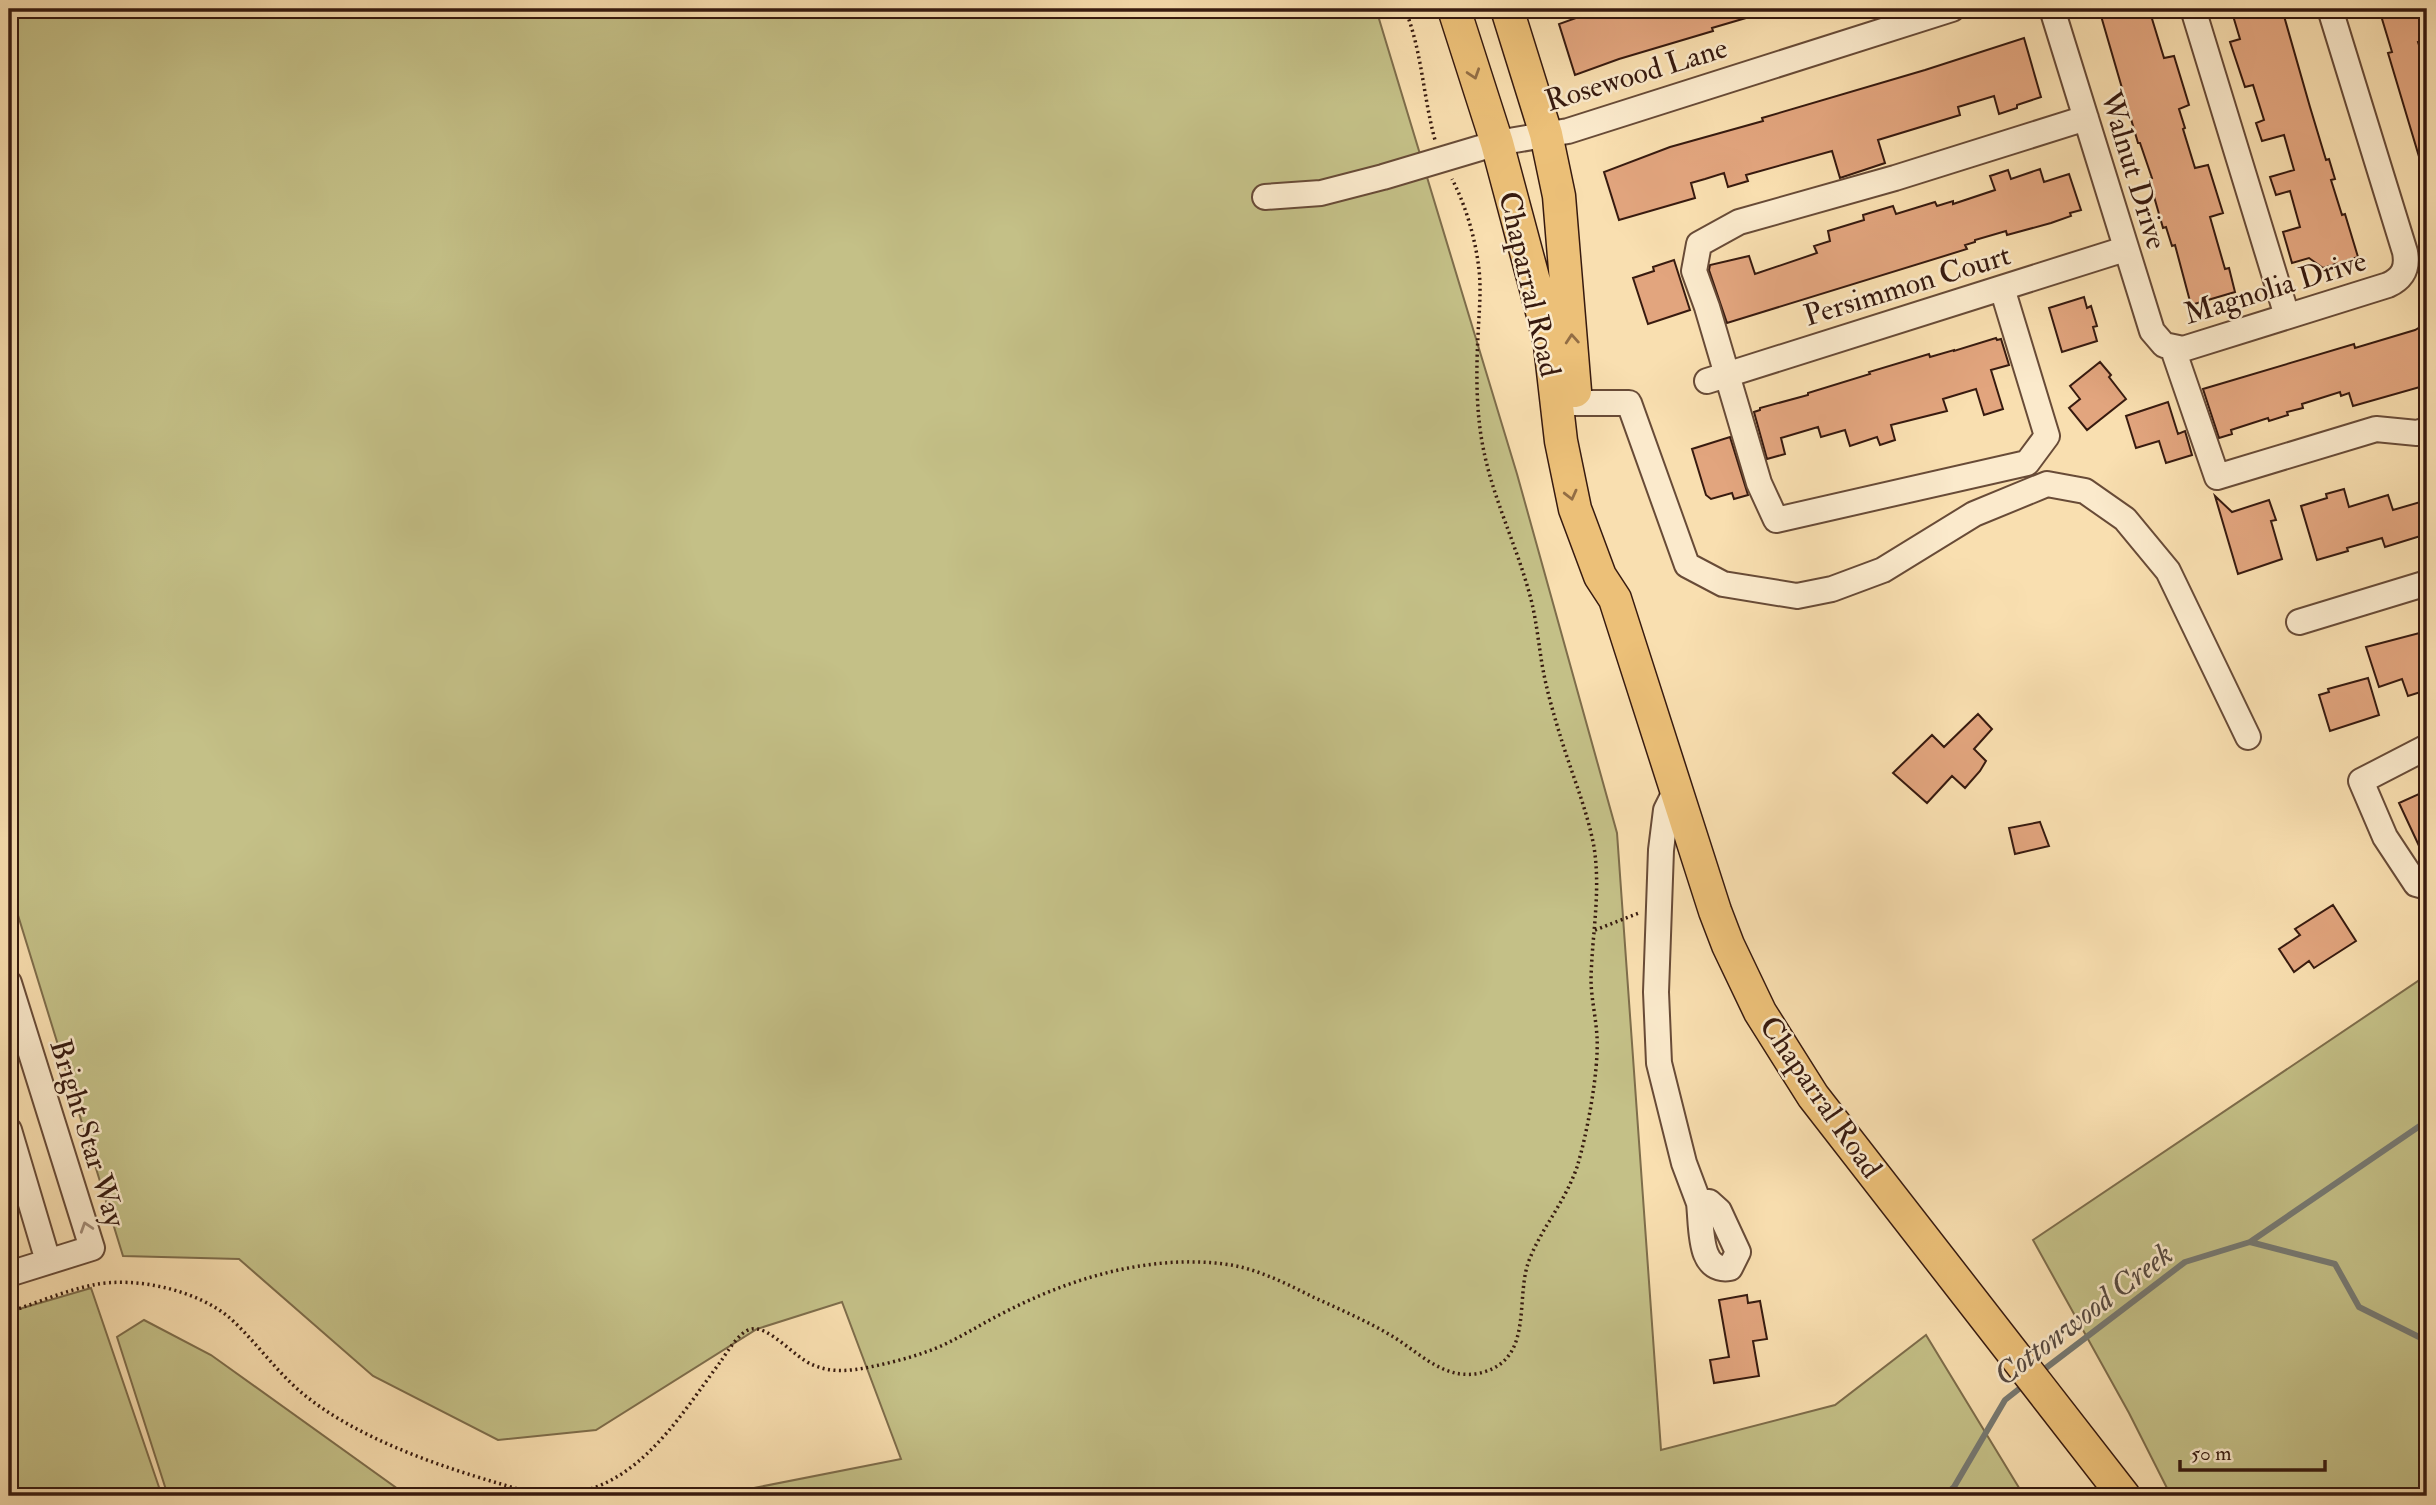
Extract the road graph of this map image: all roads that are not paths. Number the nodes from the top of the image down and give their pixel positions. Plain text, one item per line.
1 (1454, 9) edge
2 (1507, 9) edge
3 (1951, 9) edge
4 (2052, 9) edge
5 (2193, 9) edge
6 (2330, 9) edge
7 (2086, 118) junction
8 (1546, 134) junction
9 (1497, 143) junction
10 (1265, 197) dead end
11 (2125, 249) junction
12 (2002, 288) junction
13 (2287, 316) junction
14 (2169, 347) junction
15 (1716, 378) junction
16 (1566, 403) junction
17 (2427, 430) edge
18 (2427, 583) edge
19 (2299, 622) dead end
20 (2248, 737) dead end
21 (2427, 747) edge
22 (1676, 790) junction
23 (2427, 887) edge
24 (9, 983) edge
25 (9, 1130) edge
26 (1699, 1203) dead end
27 (48, 1261) junction
28 (9, 1274) edge
29 (2124, 1496) edge

1 -> 9 main road, Chaparral Road
2 - 8 main road, Chaparral Road
3 - 8 street, Rosewood Lane
4 - 7 street, Walnut Drive
5 - 13 street
6 - 13 street, Magnolia Drive
7 - 11 street, Walnut Drive
7 - 15 street
8 - 9 street, Rosewood Lane
16 -> 8 main road, Chaparral Road
9 - 10 street, Rosewood Lane
9 - 16 main road, Chaparral Road
11 - 12 street, Persimmon Court
11 - 14 street, Walnut Drive
12 - 15 street, Persimmon Court
12 - 15 street
13 - 14 street, Magnolia Drive
14 - 17 street, Walnut Drive
16 - 20 street
16 - 22 main road, Chaparral Road
18 - 19 street
21 - 23 street
22 - 26 street
22 - 29 main road, Chaparral Road
27 -> 24 street, Bright Star Way
25 - 27 street
27 - 28 street

